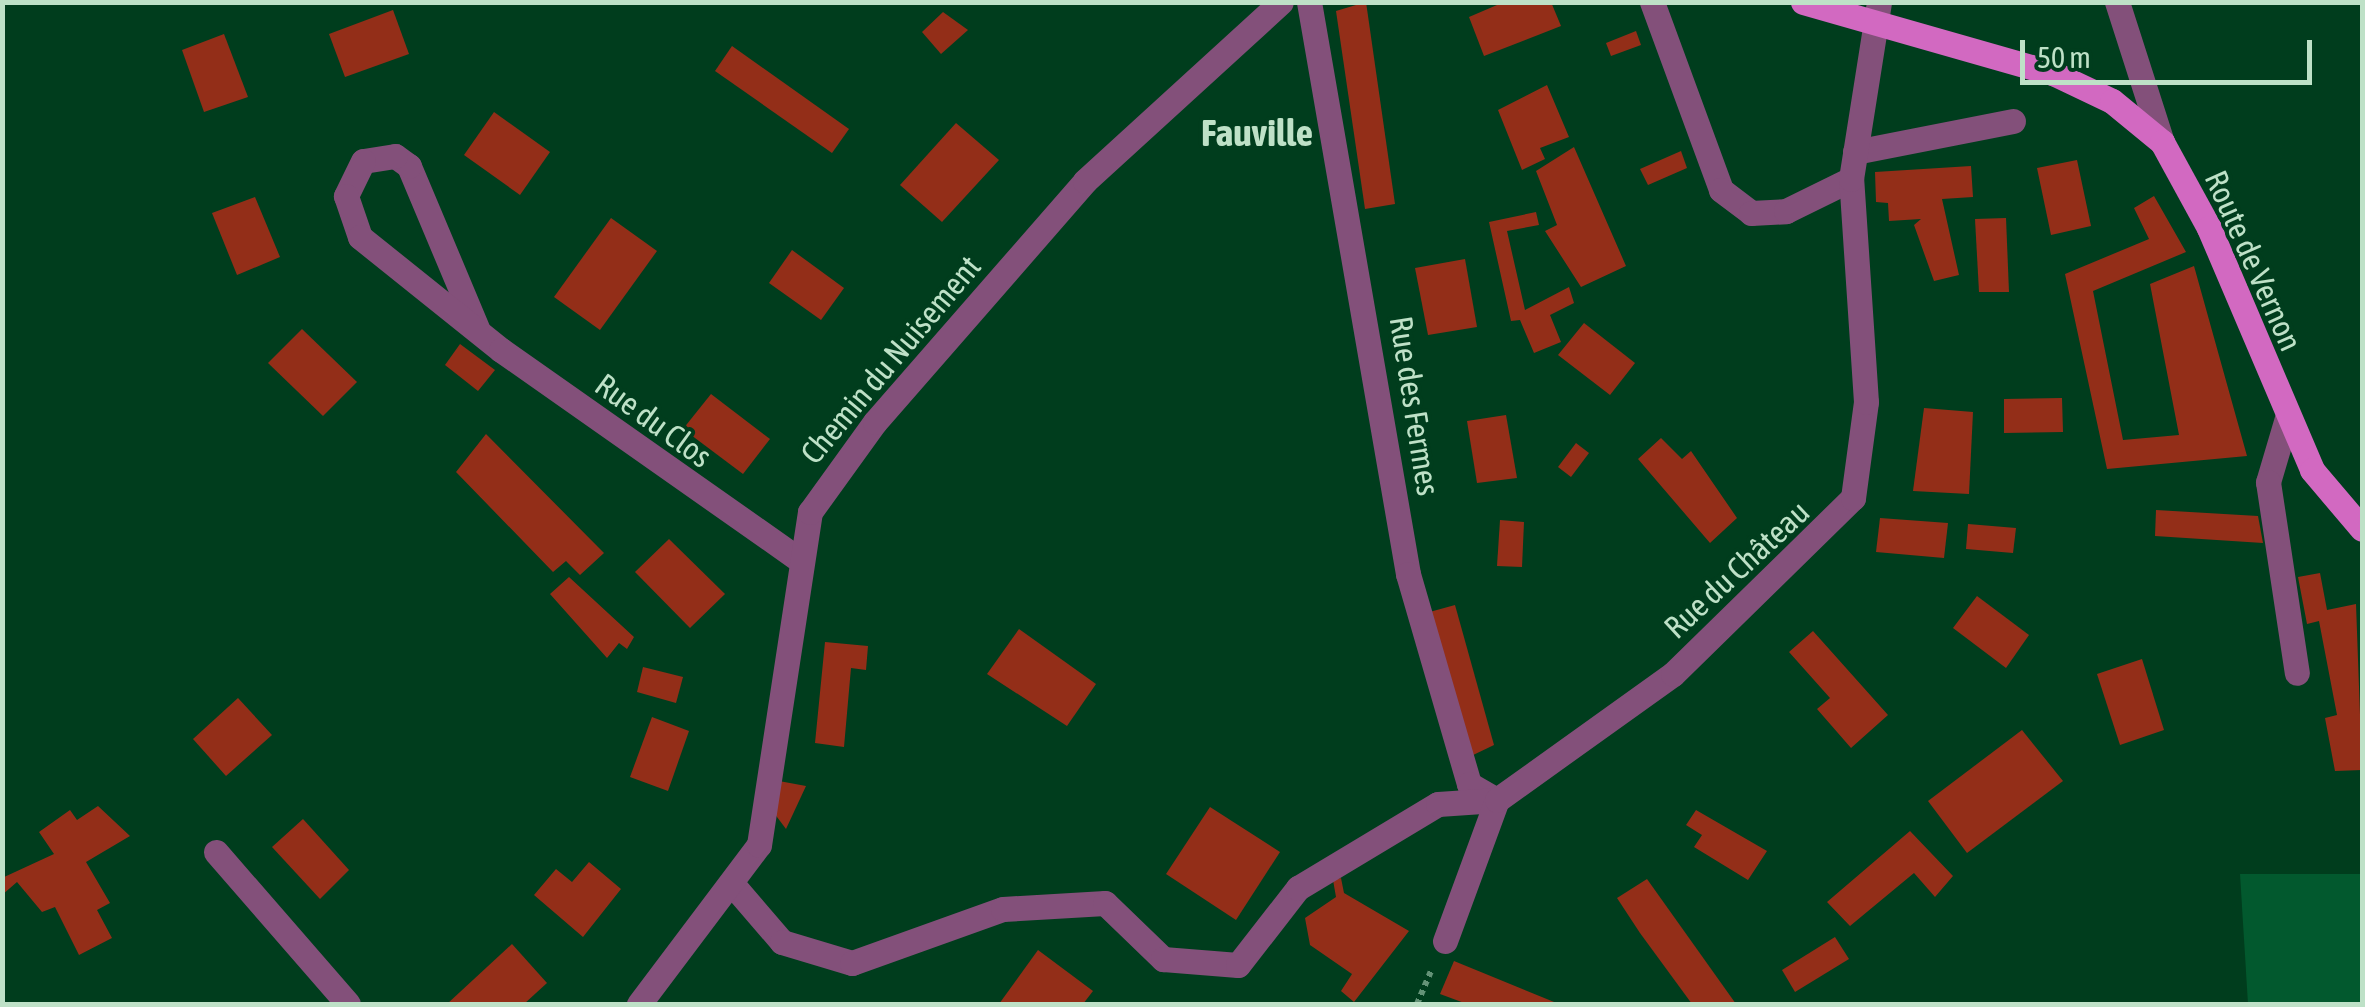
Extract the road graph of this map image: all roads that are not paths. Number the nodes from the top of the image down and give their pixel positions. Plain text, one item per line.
1 (1281, 2) edge
2 (1309, 2) edge
3 (1652, 2) edge
4 (1803, 2) edge
5 (2117, 2) edge
6 (1877, 11) edge
7 (2014, 121) dead end
8 (2162, 142) junction
9 (1855, 152) junction
10 (1851, 179) junction
11 (476, 328) junction
12 (2287, 418) junction
13 (2362, 528) edge
14 (797, 558) junction
15 (2297, 673) dead end
16 (1497, 800) junction
17 (216, 852) dead end
18 (733, 884) junction
19 (1444, 941) dead end
20 (348, 1004) edge
21 (639, 1004) edge

1 - 14 street, Chemin du Nuisement
2 - 16 street, Rue des Fermes
3 - 10 street
4 - 6 main road
5 - 8 street, Route de Vernon
6 - 8 main road
6 - 9 street, Rue du Château
7 - 9 street
8 - 12 main road, Route de Vernon
9 - 10 street, Rue du Château
10 - 16 street, Rue du Château
11 - 11 street, Rue du Clos
11 - 14 street, Rue du Clos
12 - 13 main road, Route de Vernon
12 - 15 street
14 - 18 street, Chemin du Nuisement
16 - 18 street
16 - 19 street
17 - 20 street
18 - 21 street, Chemin du Nuisement

